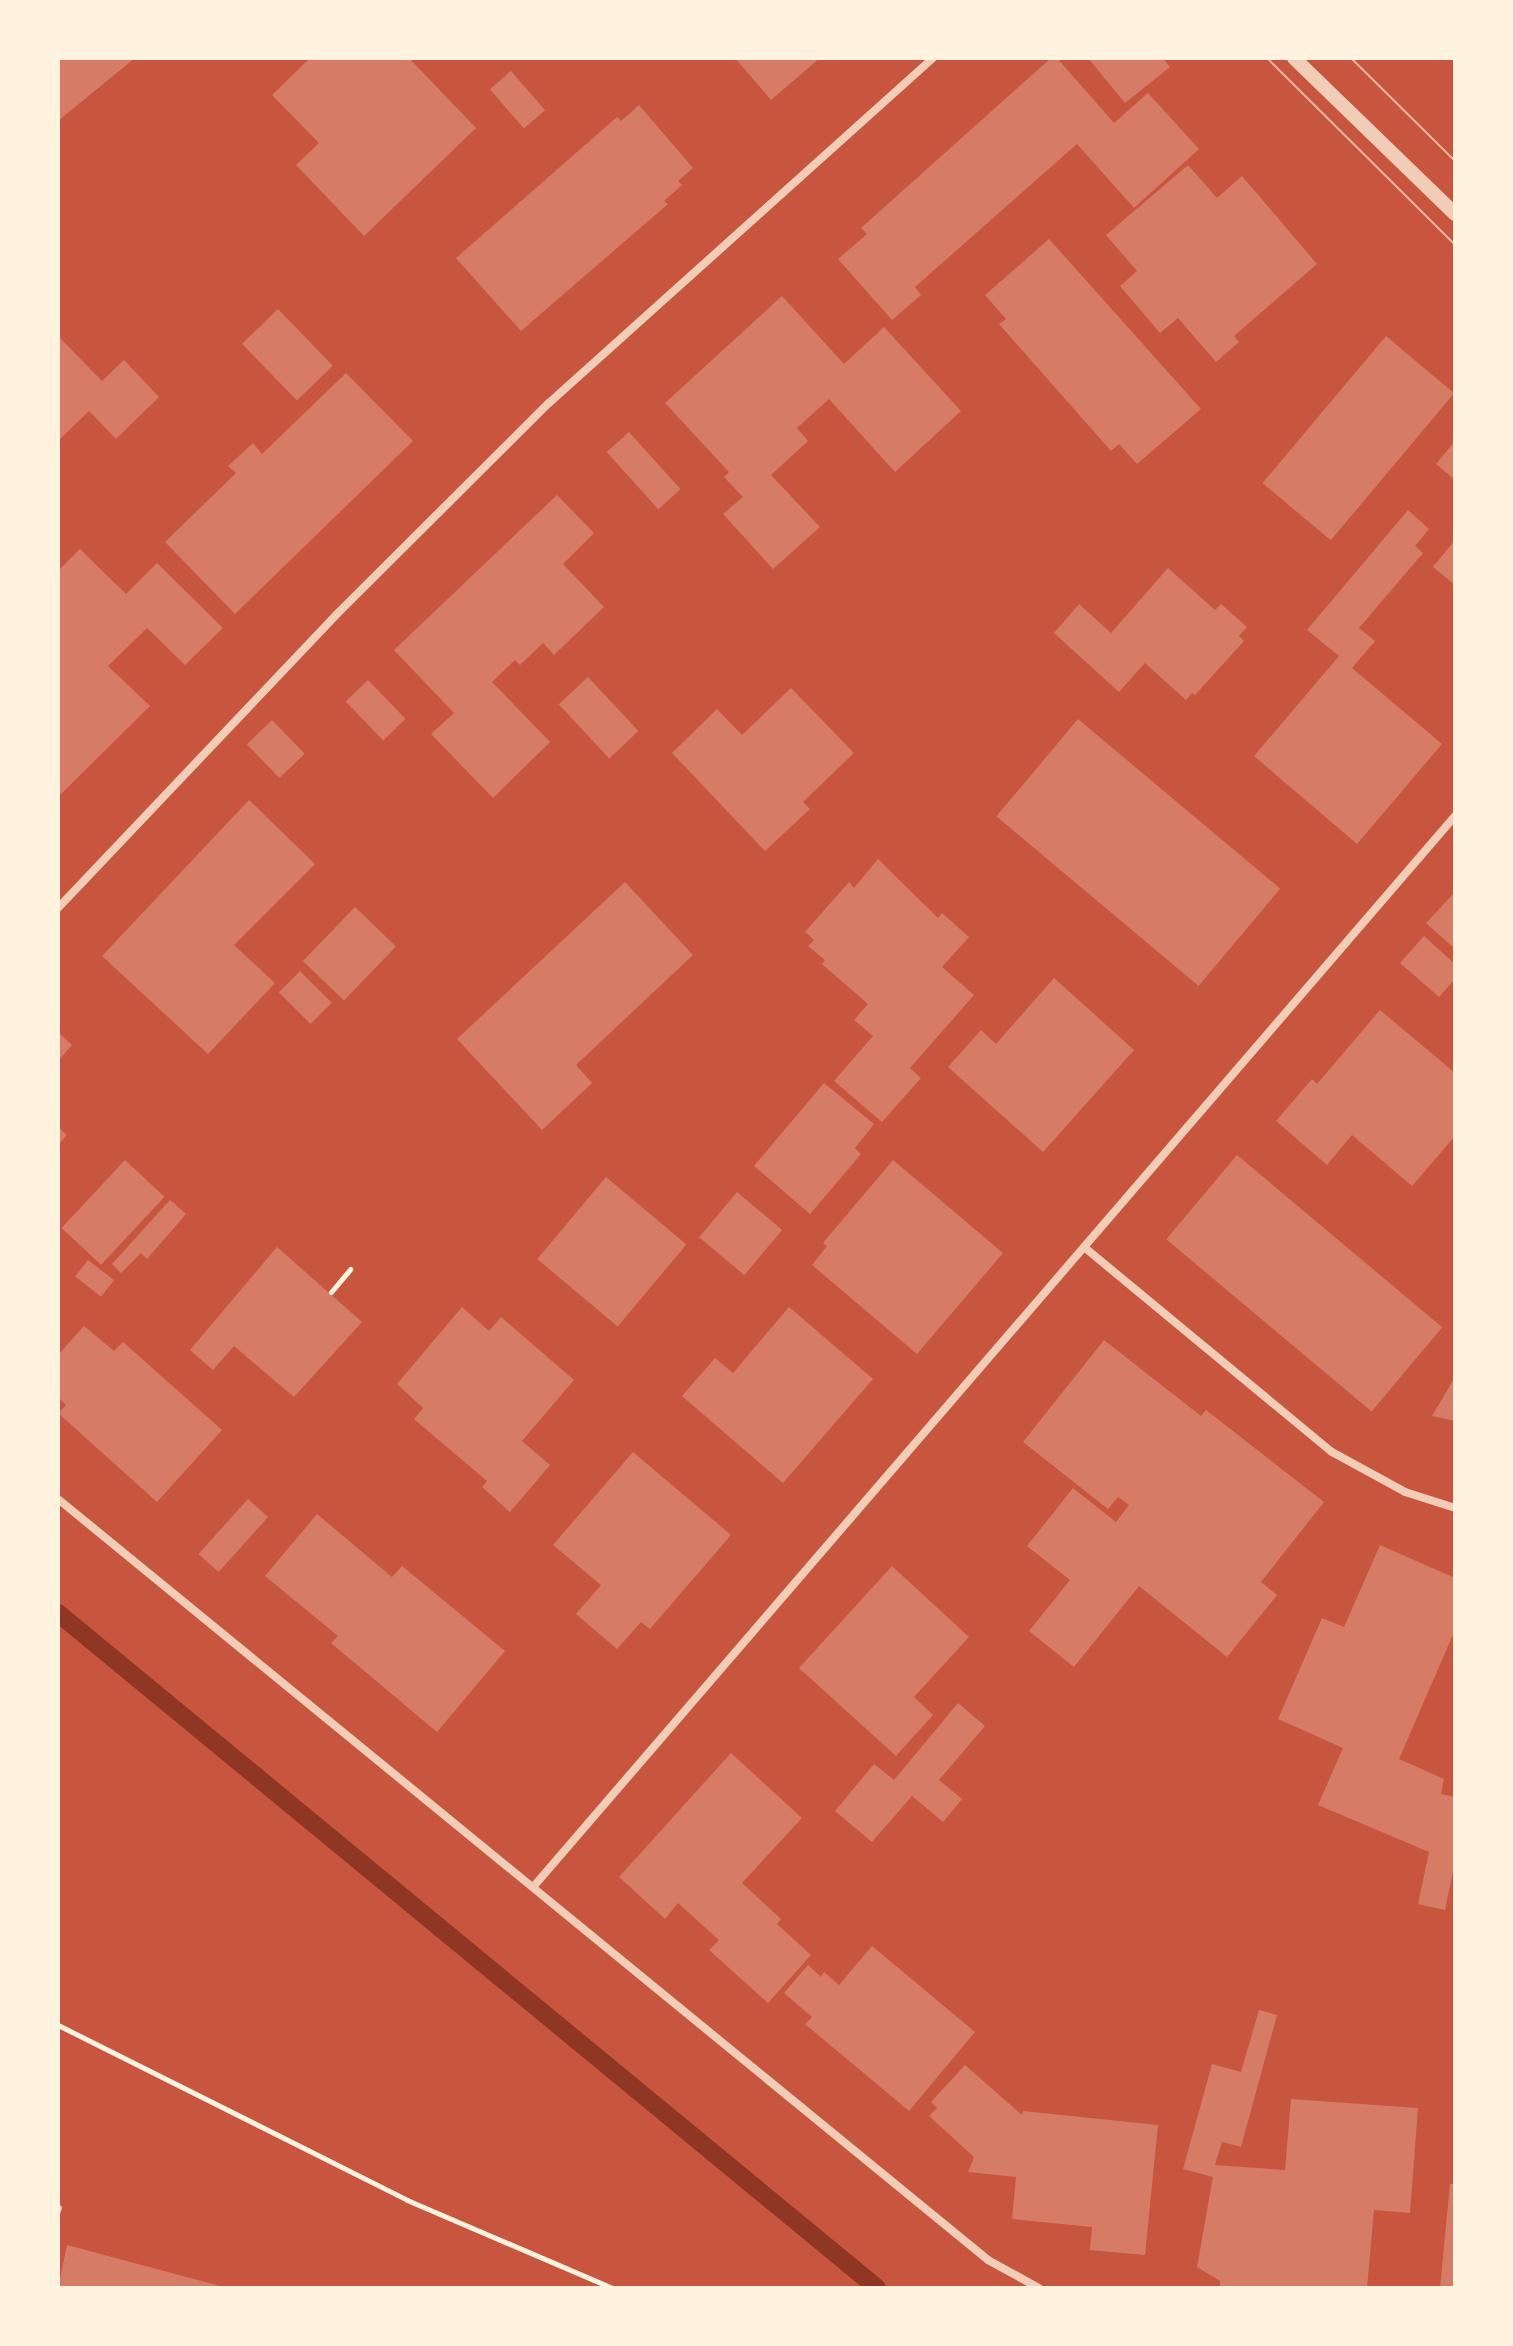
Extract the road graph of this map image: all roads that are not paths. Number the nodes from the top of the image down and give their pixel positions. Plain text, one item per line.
1 (933, 58) edge
2 (1294, 58) edge
3 (1455, 214) edge
4 (1455, 816) edge
5 (58, 908) edge
6 (1084, 1247) junction
7 (58, 1499) edge
8 (1455, 1508) edge
9 (534, 1886) junction
10 (1039, 2288) edge

1 - 5 street
2 - 3 street
4 - 6 street
6 - 8 street
6 - 9 street
7 - 9 street
9 - 10 street

